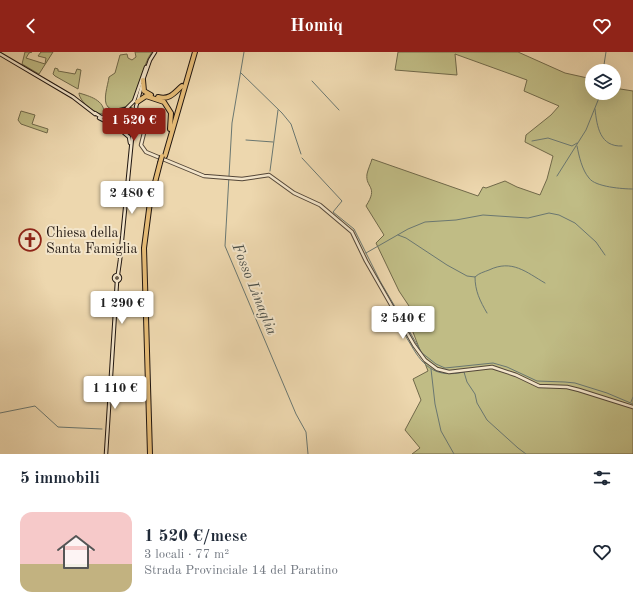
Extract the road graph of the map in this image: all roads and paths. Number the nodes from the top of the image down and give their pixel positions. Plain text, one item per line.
1 (154, 52) edge
2 (194, 52) edge
3 (0, 54) edge
4 (144, 80) junction
5 (182, 86) junction
6 (137, 102) junction
7 (125, 109) junction
8 (122, 110) junction
9 (95, 113) junction
10 (137, 114) junction
11 (139, 118) junction
12 (118, 127) junction
13 (137, 128) junction
14 (170, 129) junction
15 (135, 130) junction
16 (144, 131) junction
17 (123, 132) junction
18 (131, 149) junction
19 (163, 156) junction
20 (633, 407) edge
21 (106, 454) edge
22 (151, 454) edge

1 - 4 main road
1 - 7 main road
2 - 5 highway
2 - 19 highway
3 - 9 main road
4 - 5 highway
4 - 6 main road
5 - 14 highway
6 - 10 main road
6 - 14 highway
7 - 8 main road
7 - 10 main road
8 - 9 main road
8 - 12 main road
9 - 12 main road
10 - 11 main road
11 - 13 main road
11 - 16 main road
12 - 17 main road
13 - 15 main road
13 - 16 main road
14 - 19 highway
15 - 17 main road
15 - 18 main road
16 - 20 main road
17 - 18 main road
18 - 21 main road
19 - 22 highway, bridge

